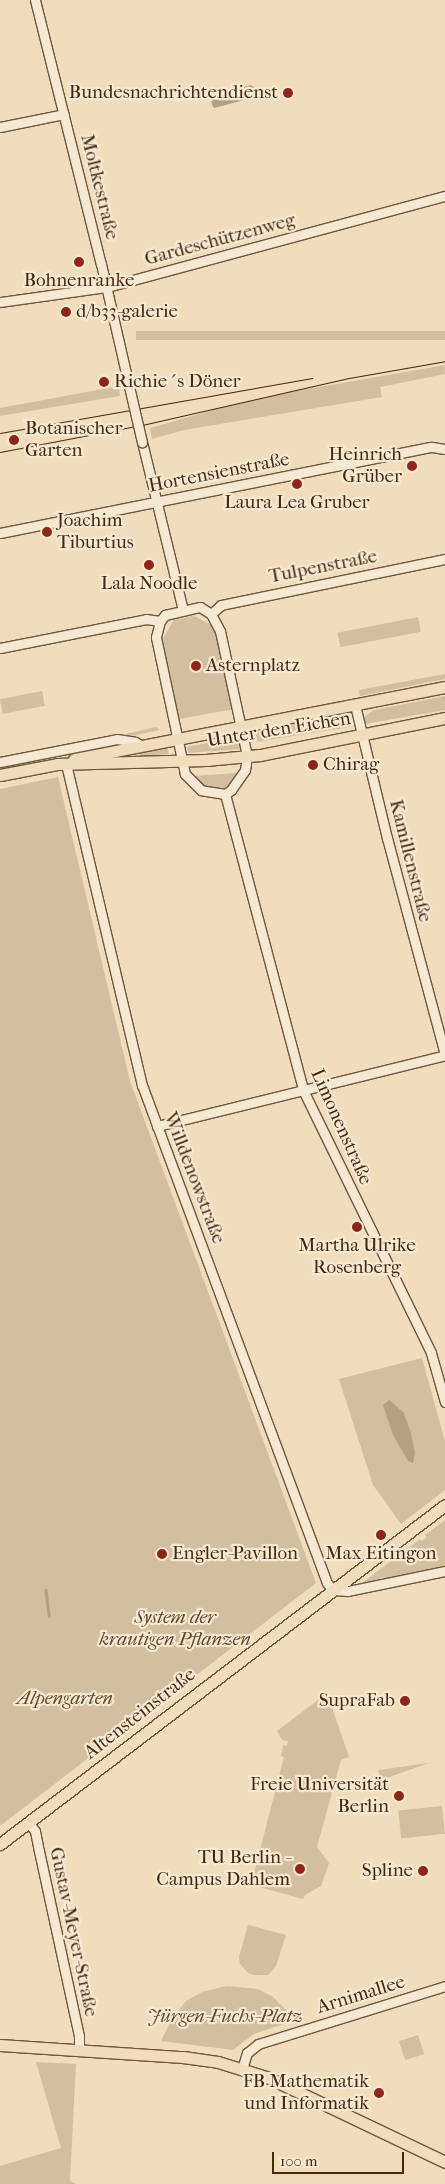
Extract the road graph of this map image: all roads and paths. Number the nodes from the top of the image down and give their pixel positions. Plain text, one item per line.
1 (35, 0) edge
2 (64, 114) junction
3 (0, 127) edge
4 (445, 196) edge
5 (106, 287) junction
6 (0, 302) edge
7 (445, 449) edge
8 (157, 503) junction
9 (0, 533) edge
10 (445, 559) edge
11 (183, 610) junction
12 (211, 614) junction
13 (160, 621) junction
14 (0, 648) edge
15 (445, 688) edge
16 (356, 705) junction
17 (445, 718) edge
18 (242, 727) junction
19 (362, 735) junction
20 (179, 739) junction
21 (142, 746) junction
22 (247, 756) junction
23 (182, 761) junction
24 (0, 762) edge
25 (62, 764) junction
26 (0, 775) edge
27 (225, 794) junction
28 (445, 1054) edge
29 (302, 1090) junction
30 (157, 1126) junction
31 (445, 1402) edge
32 (445, 1504) edge
33 (445, 1571) edge
34 (333, 1590) junction
35 (28, 1822) junction
36 (0, 1844) edge
37 (445, 1986) edge
38 (0, 2045) edge
39 (79, 2050) junction
40 (242, 2069) junction
41 (445, 2162) edge

1 - 2 street, Moltkestraße
2 - 3 street
2 - 5 street, Moltkestraße
4 - 5 street, Gardeschützenweg
5 - 6 street, Gardeschützenweg
5 - 8 street, Moltkestraße, bridge
7 - 8 street, Hortensienstraße
8 - 9 street, Hortensienstraße
8 - 11 street, Moltkestraße
10 - 12 street, Tulpenstraße
11 - 12 street
11 - 13 street
12 - 18 street
13 - 14 street
13 - 20 street
15 - 16 main road, Unter den Eichen
16 - 18 main road, Unter den Eichen
16 - 19 street, Kamillenstraße
17 - 19 main road, Unter den Eichen
18 - 20 main road, Unter den Eichen
18 - 22 street
19 - 22 main road, Unter den Eichen
19 - 28 street, Kamillenstraße
20 - 21 main road, Unter den Eichen
20 - 23 street
21 - 24 street, Unter den Eichen
21 - 25 main road, Unter den Eichen
22 - 23 main road, Unter den Eichen
22 - 27 street
23 - 25 main road, Unter den Eichen
23 - 27 street
25 - 26 main road, Unter den Eichen
25 - 30 street, Willdenowstraße
27 - 29 street, Limonenstraße
28 - 29 street
29 - 30 street
29 - 31 street, Limonenstraße
30 - 34 street, Willdenowstraße
32 - 34 main road, Altensteinstraße
33 - 34 street
34 - 35 main road, Altensteinstraße
35 - 36 main road, Altensteinstraße
35 - 39 street, Gustav-Meyer-Straße
37 - 40 street, Arnimallee
38 - 39 main road
39 - 40 main road
40 - 41 main road

